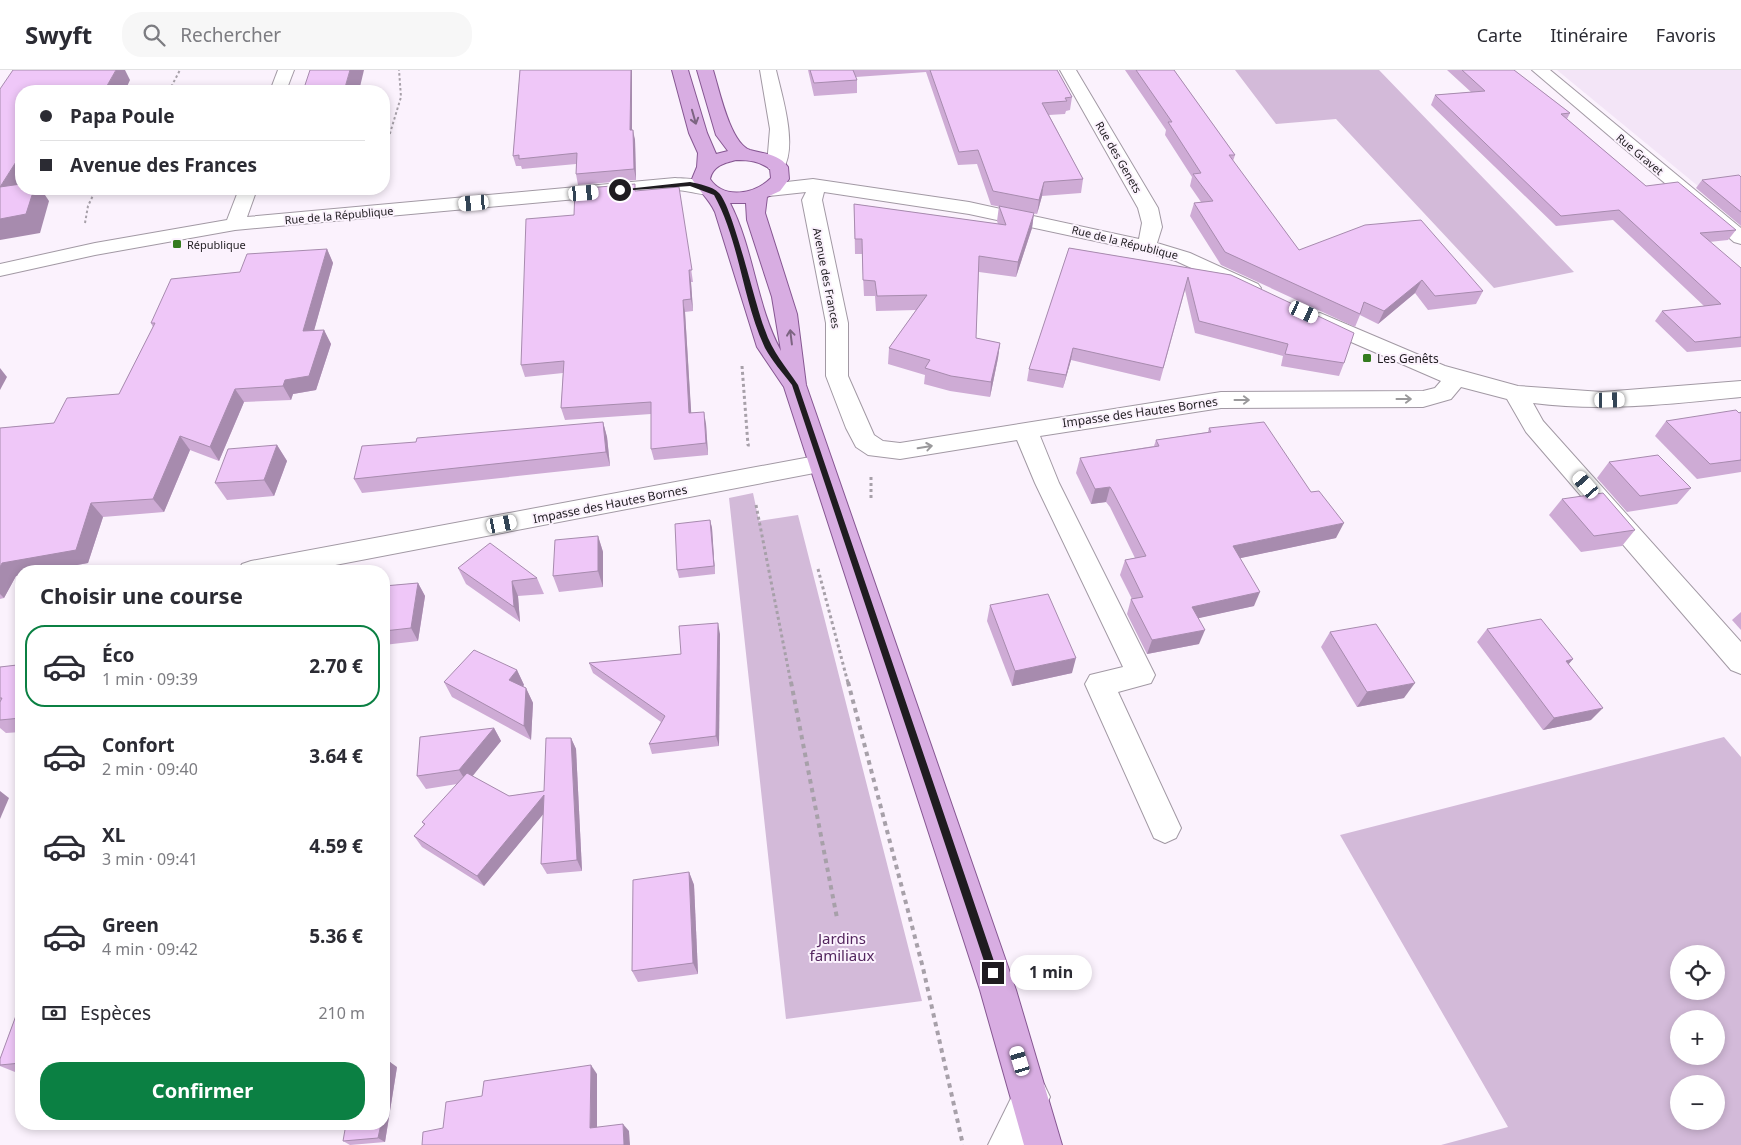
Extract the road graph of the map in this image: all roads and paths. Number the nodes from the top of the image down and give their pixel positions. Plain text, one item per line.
1 (180, 70) edge
2 (286, 70) edge
3 (399, 70) edge
4 (680, 70) edge
5 (705, 70) edge
6 (768, 70) edge
7 (1068, 70) edge
8 (1540, 70) edge
9 (172, 85) edge
10 (280, 85) edge
11 (779, 131) junction
12 (390, 133) edge
13 (746, 155) junction
14 (778, 168) junction
15 (708, 181) junction
16 (815, 186) junction
17 (764, 192) junction
18 (246, 195) edge
19 (235, 224) junction
20 (1741, 238) edge
21 (1146, 246) junction
22 (0, 270) edge
23 (1272, 298) edge
24 (1306, 313) edge
25 (1455, 377) junction
26 (795, 385) junction
27 (1741, 389) edge
28 (1516, 394) junction
29 (1025, 430) junction
30 (877, 449) joint
31 (821, 464) junction
32 (751, 478) junction
33 (283, 565) edge
34 (817, 568) dead end
35 (1741, 662) edge
36 (1165, 828) dead end
37 (837, 918) dead end
38 (1031, 1096) junction
39 (964, 1145) edge
40 (1007, 1145) edge
41 (1043, 1145) edge

1 - 9 path
2 - 10 street
3 - 12 path
4 -> 15 main road
5 - 13 main road
6 - 11 street
7 - 21 street, Rue des Genets
8 - 20 street, Rue Gravet
11 - 13 street
11 - 14 street
13 - 14 main road
13 - 15 main road
14 - 16 street, Rue de la République
14 - 17 main road
15 - 17 main road
15 - 19 street, Rue de la République
15 - 26 main road
16 - 17 street, Rue de la République
16 - 21 street, Rue de la République
16 - 30 street, Avenue des Frances
26 -> 17 main road
18 - 19 street
19 - 22 street, Rue de la République
21 - 23 street, Rue de la République
24 - 25 street
25 - 28 street
29 -> 25 street, Impasse des Hautes Bornes
26 - 31 main road
27 - 28 street
28 - 35 street
30 -> 29 street, Impasse des Hautes Bornes
29 - 36 street
31 - 32 street, Impasse des Hautes Bornes
31 - 38 main road
32 - 33 street, Impasse des Hautes Bornes
32 - 37 path
34 - 39 path
38 - 40 street
38 - 41 main road

